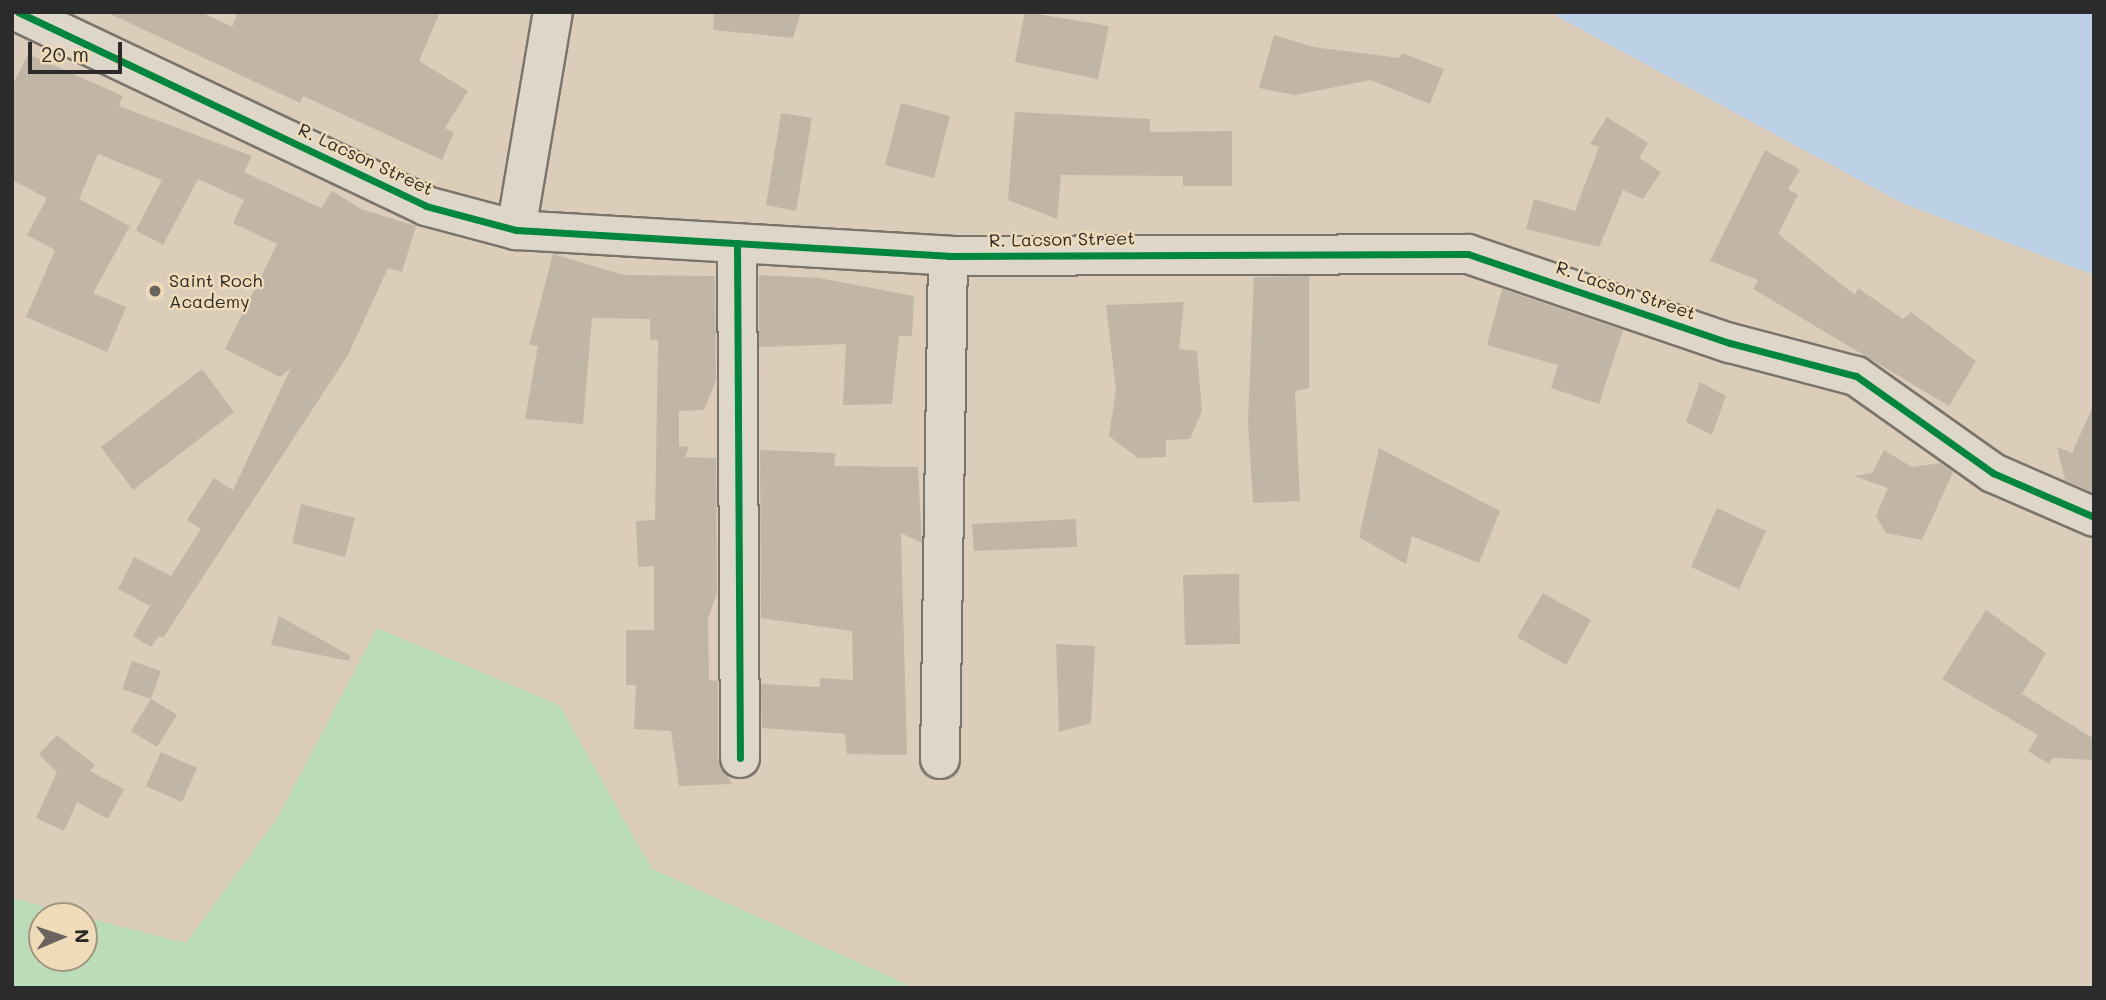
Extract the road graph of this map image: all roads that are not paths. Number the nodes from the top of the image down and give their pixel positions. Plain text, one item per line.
1 (18, 12) edge
2 (554, 12) edge
3 (516, 230) junction
4 (737, 243) junction
5 (948, 256) junction
6 (2094, 517) edge
7 (740, 758) dead end
8 (940, 759) dead end

1 - 3 street, R. Lacson Street
2 - 3 street
3 - 4 street, R. Lacson Street
4 - 5 street, R. Lacson Street
4 - 7 street
5 - 6 street, R. Lacson Street
5 - 8 street

